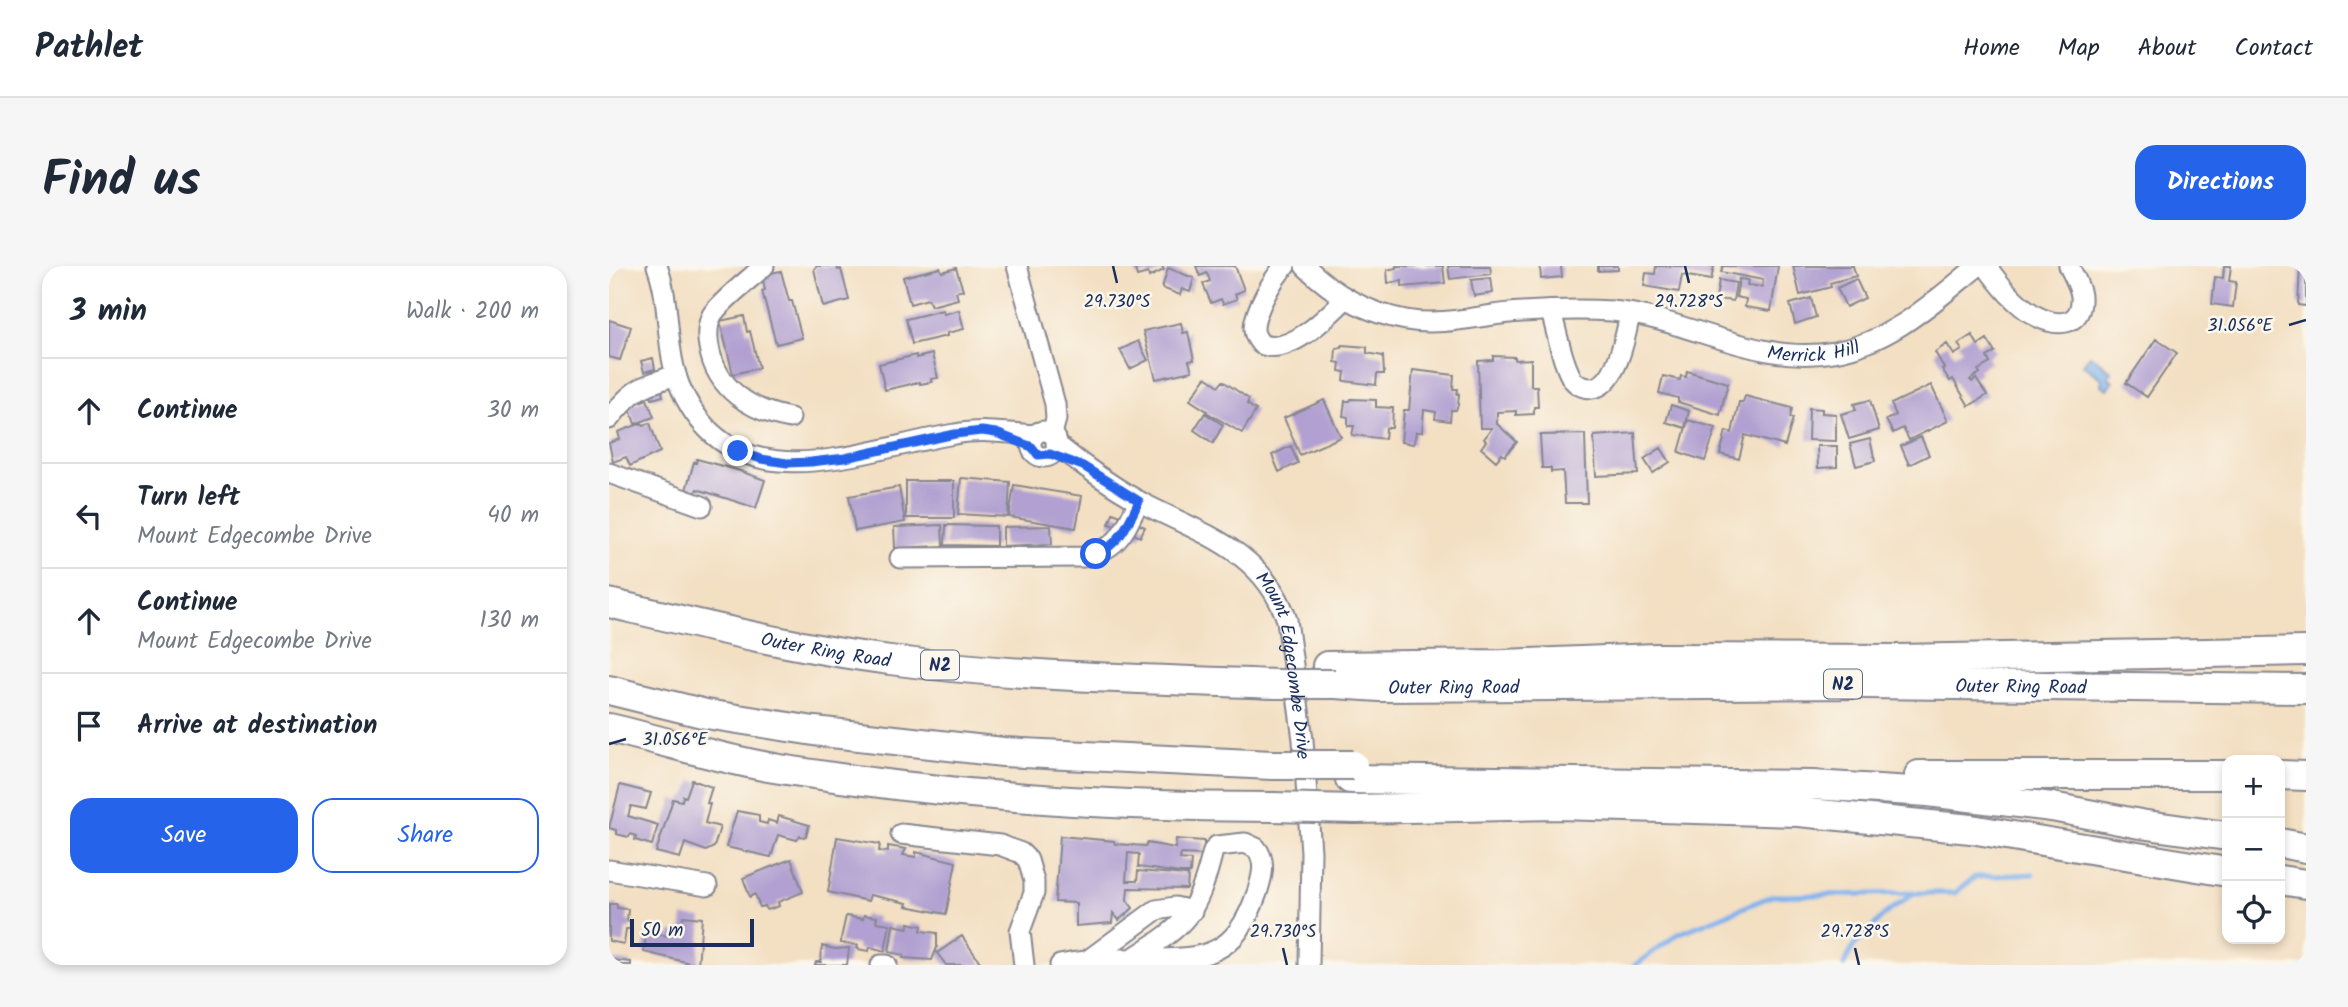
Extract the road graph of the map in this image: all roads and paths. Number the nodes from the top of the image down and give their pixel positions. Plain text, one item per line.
1 (657, 266) edge
2 (764, 266) edge
3 (1017, 266) edge
4 (1285, 266) edge
5 (1978, 266) edge
6 (1986, 266) edge
7 (2069, 266) edge
8 (1317, 270) edge
9 (1346, 298) junction
10 (1551, 312) junction
11 (1630, 314) junction
12 (676, 375) junction
13 (790, 418) dead end
14 (609, 419) edge
15 (1045, 441) junction
16 (609, 473) edge
17 (1139, 501) junction
18 (702, 506) dead end
19 (900, 558) dead end
20 (609, 603) edge
21 (2306, 651) edge
22 (2306, 672) edge
23 (1331, 675) junction
24 (1380, 687) junction
25 (2306, 689) edge
26 (609, 690) edge
27 (609, 728) edge
28 (1351, 772) junction
29 (2222, 775) edge
30 (2285, 775) edge
31 (2306, 776) edge
32 (1272, 784) junction
33 (901, 834) dead end
34 (2222, 834) edge
35 (2285, 844) edge
36 (2306, 848) edge
37 (609, 870) edge
38 (2222, 871) edge
39 (2285, 881) edge
40 (2306, 884) edge
41 (707, 886) dead end
42 (1192, 911) junction
43 (1133, 958) junction
44 (1086, 961) junction
45 (881, 965) edge
46 (887, 965) edge
47 (1024, 965) edge
48 (1060, 965) edge
49 (1309, 965) edge

1 - 12 street
2 - 13 street
3 - 15 street
4 - 9 street
5 - 11 street, Merrick Hill
6 - 7 street
8 - 9 street, Merrick Hill
9 - 10 street, Merrick Hill
10 - 11 street, Merrick Hill
10 - 11 street
12 - 14 street
12 - 15 street
15 - 17 street, Mount Edgecombe Drive
16 - 18 street
17 - 19 street
17 - 49 street, Mount Edgecombe Drive
20 - 23 highway, Outer Ring Road / N2, bridge
21 - 23 highway
22 - 24 highway
23 - 24 highway, Outer Ring Road / N2
24 - 25 highway, Outer Ring Road / N2
26 - 32 highway
27 - 32 highway
28 - 29 highway
28 - 32 highway, bridge
28 - 34 highway
30 - 31 highway
32 - 38 highway, bridge
33 - 47 street
35 - 36 highway
37 - 41 street
39 - 40 highway
42 - 43 street
42 - 43 street
42 - 44 street
43 - 44 street
44 - 48 street
45 - 46 street

